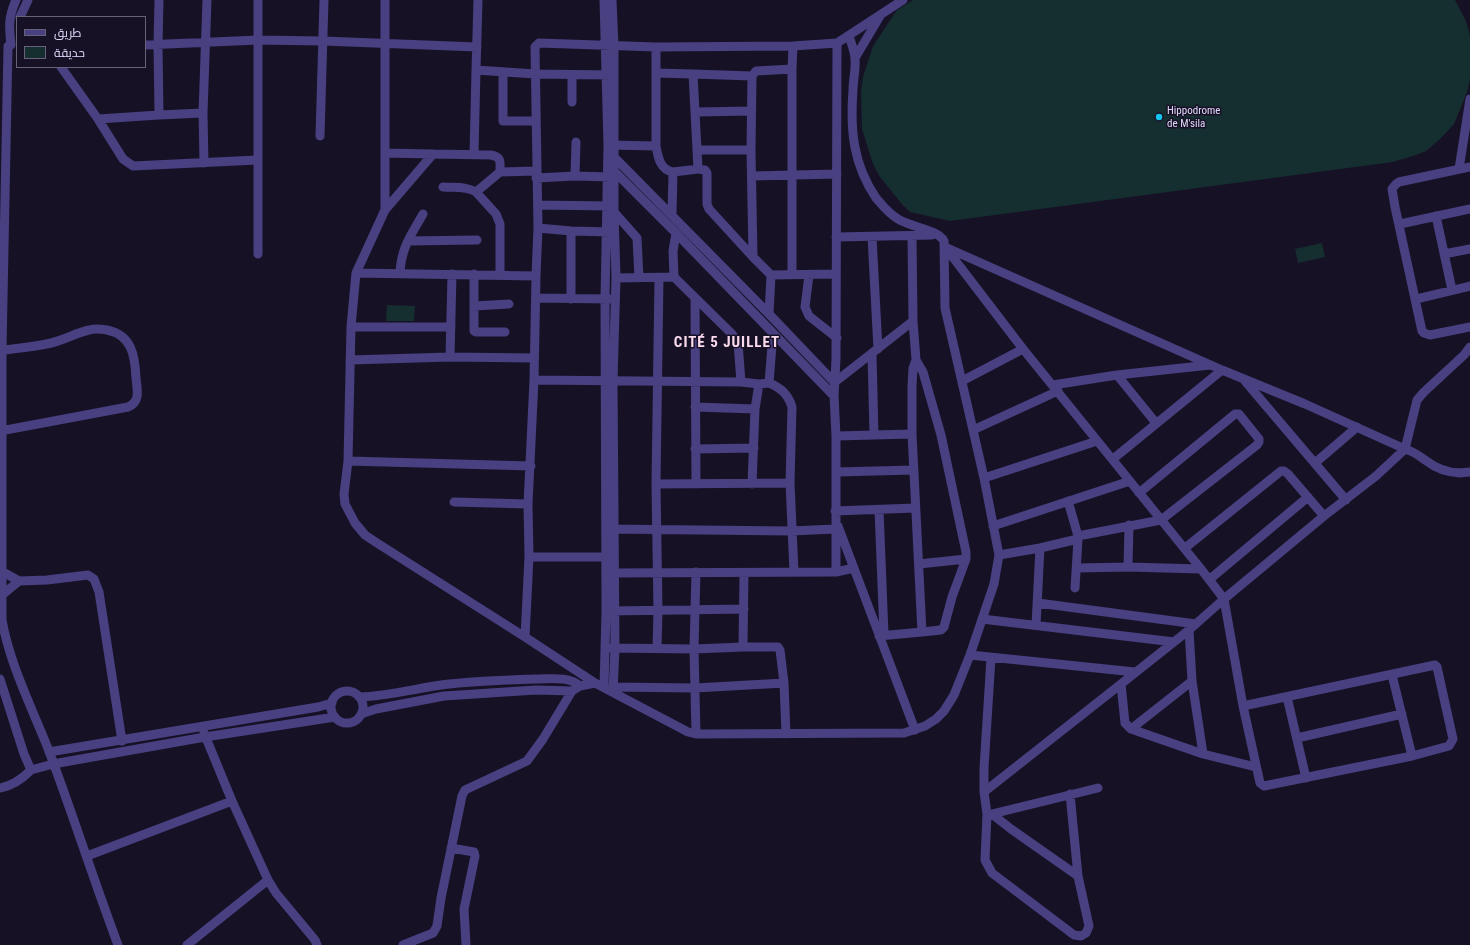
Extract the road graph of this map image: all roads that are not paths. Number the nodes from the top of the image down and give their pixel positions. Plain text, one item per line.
1 (16, 0) edge
2 (28, 0) edge
3 (159, 0) edge
4 (207, 0) edge
5 (258, 0) edge
6 (324, 0) edge
7 (385, 0) edge
8 (478, 0) edge
9 (604, 0) edge
10 (612, 0) edge
11 (903, 0) edge
12 (881, 14) junction
13 (20, 16) edge
14 (849, 36) junction
15 (258, 40) junction
16 (323, 41) junction
17 (207, 43) junction
18 (837, 43) junction
19 (386, 44) junction
20 (146, 45) edge
21 (158, 45) junction
22 (9, 46) edge
23 (610, 46) junction
24 (793, 46) junction
25 (476, 47) junction
26 (656, 47) junction
27 (855, 58) junction
28 (3, 66) edge
29 (62, 68) edge
30 (792, 69) junction
31 (476, 70) junction
32 (503, 72) junction
33 (656, 73) junction
34 (535, 74) junction
35 (693, 74) junction
36 (572, 75) junction
37 (610, 75) junction
38 (752, 76) junction
39 (1470, 99) edge
40 (572, 102) dead end
41 (751, 111) junction
42 (696, 112) junction
43 (203, 113) junction
44 (159, 115) junction
45 (98, 119) junction
46 (536, 121) junction
47 (320, 136) dead end
48 (1467, 140) edge
49 (576, 142) dead end
50 (611, 145) junction
51 (656, 146) junction
52 (698, 150) junction
53 (751, 150) junction
54 (385, 153) junction
55 (433, 154) junction
56 (474, 154) junction
57 (615, 158) junction
58 (258, 160) junction
59 (204, 163) junction
60 (1470, 167) edge
61 (698, 169) junction
62 (1459, 169) junction
63 (500, 172) junction
64 (673, 172) junction
65 (837, 174) junction
66 (536, 175) junction
67 (612, 175) junction
68 (575, 176) junction
69 (752, 176) junction
70 (792, 176) junction
71 (443, 187) dead end
72 (476, 192) junction
73 (538, 205) junction
74 (612, 208) junction
75 (1470, 209) edge
76 (385, 210) junction
77 (423, 214) dead end
78 (1436, 216) junction
79 (1400, 224) junction
80 (674, 225) junction
81 (538, 228) junction
82 (571, 231) junction
83 (610, 232) junction
84 (939, 235) junction
85 (912, 236) junction
86 (836, 237) junction
87 (872, 237) junction
88 (477, 240) dead end
89 (408, 241) junction
90 (945, 247) junction
91 (1470, 249) edge
92 (258, 254) dead end
93 (1444, 254) junction
94 (753, 257) junction
95 (356, 272) junction
96 (400, 273) junction
97 (452, 274) junction
98 (474, 274) junction
99 (792, 274) junction
100 (836, 274) junction
101 (500, 275) junction
102 (770, 275) junction
103 (809, 275) junction
104 (536, 276) junction
105 (674, 277) junction
106 (616, 278) junction
107 (639, 278) junction
108 (659, 278) junction
109 (1470, 286) edge
110 (1452, 290) junction
111 (536, 298) junction
112 (695, 298) junction
113 (570, 299) junction
114 (605, 299) junction
115 (1416, 299) junction
116 (615, 300) junction
117 (509, 304) dead end
118 (474, 306) junction
119 (769, 314) junction
120 (776, 321) junction
121 (913, 321) junction
122 (351, 327) junction
123 (451, 327) junction
124 (1470, 327) edge
125 (771, 331) junction
126 (506, 332) dead end
127 (837, 338) junction
128 (1470, 347) edge
129 (1023, 349) junction
130 (1, 350) edge
131 (875, 351) junction
132 (450, 357) junction
133 (534, 358) junction
134 (350, 360) junction
135 (916, 360) junction
136 (1211, 365) junction
137 (1222, 370) junction
138 (1116, 375) junction
139 (1244, 379) junction
140 (534, 380) junction
141 (610, 381) junction
142 (659, 381) junction
143 (962, 381) junction
144 (695, 382) junction
145 (741, 382) junction
146 (835, 382) junction
147 (769, 383) junction
148 (759, 384) junction
149 (1055, 388) junction
150 (834, 396) junction
151 (695, 407) junction
152 (755, 409) junction
153 (1156, 423) junction
154 (1357, 427) junction
155 (973, 430) junction
156 (1, 431) edge
157 (912, 434) junction
158 (874, 435) junction
159 (836, 436) junction
160 (1097, 441) junction
161 (754, 448) junction
162 (695, 449) junction
163 (1405, 449) junction
164 (1112, 459) junction
165 (348, 461) junction
166 (1315, 463) junction
167 (531, 466) junction
168 (914, 470) junction
169 (836, 472) junction
170 (1470, 472) edge
171 (984, 478) junction
172 (1130, 481) junction
173 (656, 484) junction
174 (696, 484) junction
175 (752, 484) junction
176 (790, 484) junction
177 (1139, 493) junction
178 (1308, 497) junction
179 (1346, 500) junction
180 (1068, 501) junction
181 (454, 502) dead end
182 (528, 504) junction
183 (915, 508) junction
184 (879, 510) junction
185 (835, 511) junction
186 (1324, 516) junction
187 (1161, 520) junction
188 (836, 525) junction
189 (1129, 525) junction
190 (993, 526) junction
191 (610, 529) junction
192 (657, 530) junction
193 (791, 531) junction
194 (1078, 537) junction
195 (1040, 548) junction
196 (1184, 548) junction
197 (1, 554) edge
198 (999, 555) junction
199 (529, 557) junction
200 (606, 557) junction
201 (966, 559) junction
202 (919, 564) junction
203 (1128, 567) junction
204 (854, 568) junction
205 (1077, 568) junction
206 (1202, 569) junction
207 (2, 572) junction
208 (696, 572) junction
209 (794, 572) junction
210 (836, 572) junction
211 (610, 573) junction
212 (657, 573) junction
213 (744, 573) junction
214 (1210, 579) junction
215 (19, 581) junction
216 (1075, 588) dead end
217 (2, 595) junction
218 (1224, 599) junction
219 (1038, 603) junction
220 (744, 609) junction
221 (696, 610) junction
222 (610, 611) junction
223 (658, 611) junction
224 (982, 619) junction
225 (1036, 625) junction
226 (1192, 627) junction
227 (922, 632) junction
228 (882, 635) junction
229 (525, 637) junction
230 (1174, 642) junction
231 (743, 647) junction
232 (605, 648) junction
233 (615, 648) junction
234 (657, 648) junction
235 (694, 649) junction
236 (970, 655) junction
237 (991, 658) junction
238 (1135, 672) junction
239 (1392, 674) junction
240 (0, 679) edge
241 (1192, 682) junction
242 (595, 683) junction
243 (784, 683) junction
244 (1121, 684) junction
245 (580, 686) junction
246 (695, 688) junction
247 (610, 689) junction
248 (572, 691) junction
249 (359, 697) junction
250 (1287, 697) junction
251 (332, 703) junction
252 (1243, 706) junction
253 (361, 714) junction
254 (1402, 714) junction
255 (335, 717) junction
256 (202, 726) junction
257 (1132, 729) junction
258 (915, 730) junction
259 (696, 734) junction
260 (786, 734) junction
261 (206, 737) junction
262 (1297, 738) junction
263 (122, 740) junction
264 (49, 752) junction
265 (1203, 754) junction
266 (1412, 756) junction
267 (53, 764) junction
268 (1256, 767) junction
269 (31, 770) junction
270 (1306, 778) junction
271 (4, 787) edge
272 (1098, 788) dead end
273 (984, 792) junction
274 (0, 794) edge
275 (1070, 794) junction
276 (232, 801) junction
277 (990, 814) junction
278 (451, 848) junction
279 (87, 856) junction
280 (1078, 876) junction
281 (268, 880) junction
282 (199, 941) edge
283 (118, 945) edge
284 (187, 945) edge
285 (316, 945) edge
286 (403, 945) edge
287 (466, 945) edge

1 - 22 street
2 - 13 street
3 - 21 street
4 - 17 street
5 - 15 street
6 - 16 street
7 - 19 street
8 - 25 street
9 - 23 street
10 - 23 street
11 - 12 street
12 - 14 street
12 - 27 street
14 - 18 street
14 - 27 street
15 - 16 street
15 - 17 street
15 - 58 street
16 - 19 street
16 - 47 street
17 - 21 street
17 - 43 street
18 - 24 street
18 - 65 street
19 - 25 street
19 - 54 street
20 - 21 street
21 - 44 street
22 - 28 street
23 - 26 street
23 - 34 street
23 - 37 street
24 - 26 street
24 - 30 street
25 - 31 street
26 - 33 street
27 - 84 street
28 - 130 street
29 - 45 street
30 - 38 street
30 - 70 street
31 - 32 street
31 - 56 street
32 - 34 street
32 - 46 street
33 - 35 street
33 - 51 street
34 - 36 street
34 - 46 street
35 - 38 street
35 - 42 street
36 - 37 street
36 - 40 street
37 - 50 street
38 - 41 street
39 - 48 street
41 - 42 street
41 - 53 street
42 - 52 street
43 - 44 street
43 - 59 street
44 - 45 street
45 - 59 street
46 - 66 street
48 - 62 street
49 - 68 street
50 - 51 street
50 - 57 street
50 - 67 street
51 - 64 street
52 - 53 street
52 - 61 street
53 - 69 street
54 - 55 street
54 - 76 street
55 - 56 street
55 - 76 street
56 - 63 street
57 - 67 street
57 - 80 street
58 - 59 street
58 - 92 street
60 - 62 street
61 - 64 street
61 - 94 street
62 - 79 street
63 - 66 street
63 - 72 street
64 - 80 street
65 - 70 street
65 - 86 street
66 - 68 street
66 - 73 street
67 - 68 street
67 - 74 street
67 - 80 street
69 - 70 street
69 - 94 street
70 - 99 street
71 - 72 street
72 - 101 street
73 - 74 street
73 - 81 street
74 - 83 street
74 - 107 street
75 - 78 street
76 - 95 street
77 - 89 street
78 - 79 street
78 - 93 street
79 - 115 street
80 - 105 street
80 - 119 street
80 - 125 street
81 - 82 street
81 - 104 street
82 - 83 street
82 - 113 street
83 - 106 street
83 - 114 street
84 - 85 street
84 - 90 street
85 - 87 street
85 - 121 street
86 - 87 street
86 - 100 street
87 - 131 street
88 - 89 street
89 - 96 street
90 - 129 street
90 - 136 street
90 - 143 street
91 - 93 street
93 - 110 street
94 - 102 street
95 - 96 street
95 - 122 street
96 - 97 street
97 - 98 street
97 - 123 street
98 - 101 street
98 - 118 street
99 - 102 street
99 - 103 street
100 - 103 street
100 - 127 street
101 - 104 street
102 - 119 street
103 - 127 street
104 - 111 street
105 - 108 street
105 - 112 street
106 - 107 street
106 - 116 street
107 - 108 street
108 - 142 street
109 - 110 street
110 - 115 street
111 - 113 street
111 - 133 street
112 - 144 street
112 - 145 street
113 - 114 street
114 - 116 street
114 - 141 street
115 - 124 street
116 - 141 street
117 - 118 street
118 - 126 street
119 - 120 street
120 - 125 street
120 - 146 street
121 - 131 street
121 - 135 street
122 - 123 street
122 - 134 street
123 - 132 street
125 - 147 street
125 - 150 street
127 - 146 street
128 - 163 street
129 - 143 street
129 - 149 street
130 - 156 street
130 - 156 street
131 - 146 street
131 - 158 street
132 - 133 street
132 - 134 street
133 - 140 street
134 - 165 street
135 - 157 street
135 - 201 street
136 - 137 street
136 - 138 street
137 - 139 street
137 - 153 street
138 - 149 street
138 - 153 street
139 - 154 street
139 - 166 street
140 - 141 street
140 - 167 street
141 - 142 street
141 - 191 street
142 - 144 street
142 - 173 street
143 - 155 street
144 - 145 street
144 - 151 street
145 - 148 street
146 - 150 street
147 - 148 street
147 - 176 street
148 - 152 street
149 - 155 street
149 - 160 street
150 - 159 street
151 - 152 street
151 - 162 street
152 - 161 street
153 - 164 street
154 - 163 street
154 - 166 street
155 - 171 street
156 - 197 street
157 - 158 street
157 - 168 street
158 - 159 street
159 - 169 street
160 - 164 street
160 - 171 street
161 - 162 street
161 - 175 street
162 - 174 street
163 - 170 street
163 - 179 street
164 - 172 street
165 - 167 street
165 - 229 street
166 - 179 street
167 - 182 street
168 - 169 street
168 - 183 street
169 - 185 street
171 - 190 street
172 - 177 street
172 - 180 street
173 - 174 street
173 - 192 street
174 - 175 street
175 - 176 street
176 - 193 street
177 - 187 street
177 - 187 street
178 - 186 street
178 - 196 street
178 - 214 street
179 - 186 street
180 - 190 street
180 - 194 street
181 - 182 street
182 - 199 street
183 - 184 street
183 - 202 street
184 - 185 street
184 - 228 street
185 - 188 street
186 - 218 street
187 - 189 street
187 - 196 street
188 - 193 street
188 - 204 street
188 - 210 street
189 - 194 street
189 - 203 street
190 - 198 street
191 - 192 street
191 - 200 street
191 - 211 street
192 - 193 street
192 - 212 street
193 - 209 street
194 - 195 street
194 - 205 street
195 - 198 street
195 - 219 street
196 - 206 street
197 - 207 street
198 - 224 street
199 - 200 street
199 - 229 street
200 - 211 street
201 - 202 street
201 - 227 street
202 - 227 street
203 - 205 street
203 - 206 street
204 - 210 street
204 - 228 street
205 - 216 street
206 - 214 street
207 - 215 street
207 - 217 street
208 - 212 street
208 - 213 street
208 - 221 street
209 - 210 street
209 - 213 street
211 - 212 street
211 - 222 street
212 - 223 street
213 - 220 street
214 - 218 street
215 - 217 street
215 - 263 street
217 - 264 street
218 - 226 street
218 - 252 street
219 - 225 street
219 - 226 street
220 - 221 street
220 - 231 street
221 - 223 street
221 - 235 street
222 - 223 street
222 - 232 street
222 - 233 street
223 - 234 street
224 - 225 street
224 - 236 street
225 - 230 street
226 - 230 street
226 - 241 street
227 - 228 street
228 - 258 street
229 - 242 street
230 - 238 street
231 - 235 street
231 - 243 street
232 - 233 street
232 - 247 street
233 - 234 street
233 - 247 street
234 - 235 street
235 - 246 street
236 - 237 street
236 - 258 street
237 - 238 street
237 - 273 street
238 - 244 street
239 - 250 street
239 - 254 street
239 - 266 street
240 - 269 street
241 - 257 street
241 - 265 street
242 - 245 street
242 - 247 street
243 - 246 street
243 - 260 street
244 - 257 street
244 - 273 street
245 - 248 street
245 - 249 street
246 - 247 street
246 - 259 street
247 - 259 street
248 - 253 street
248 - 278 street
249 - 251 street
249 - 253 street
250 - 252 street
250 - 262 street
251 - 255 street
251 - 256 street
252 - 268 street
253 - 255 street
254 - 262 street
254 - 266 street
255 - 261 street
256 - 261 street
256 - 263 street
257 - 265 street
258 - 260 street
259 - 260 street
261 - 267 street
261 - 276 street
262 - 270 street
263 - 264 street
264 - 267 street
265 - 268 street
266 - 270 street
267 - 269 street
267 - 279 street
268 - 270 street
269 - 271 street
271 - 274 street
272 - 275 street
273 - 277 street
275 - 277 street
275 - 280 street
276 - 279 street
276 - 281 street
277 - 280 street
277 - 280 street
278 - 286 street
278 - 287 street
279 - 283 street
281 - 282 street
281 - 285 street
282 - 284 street

